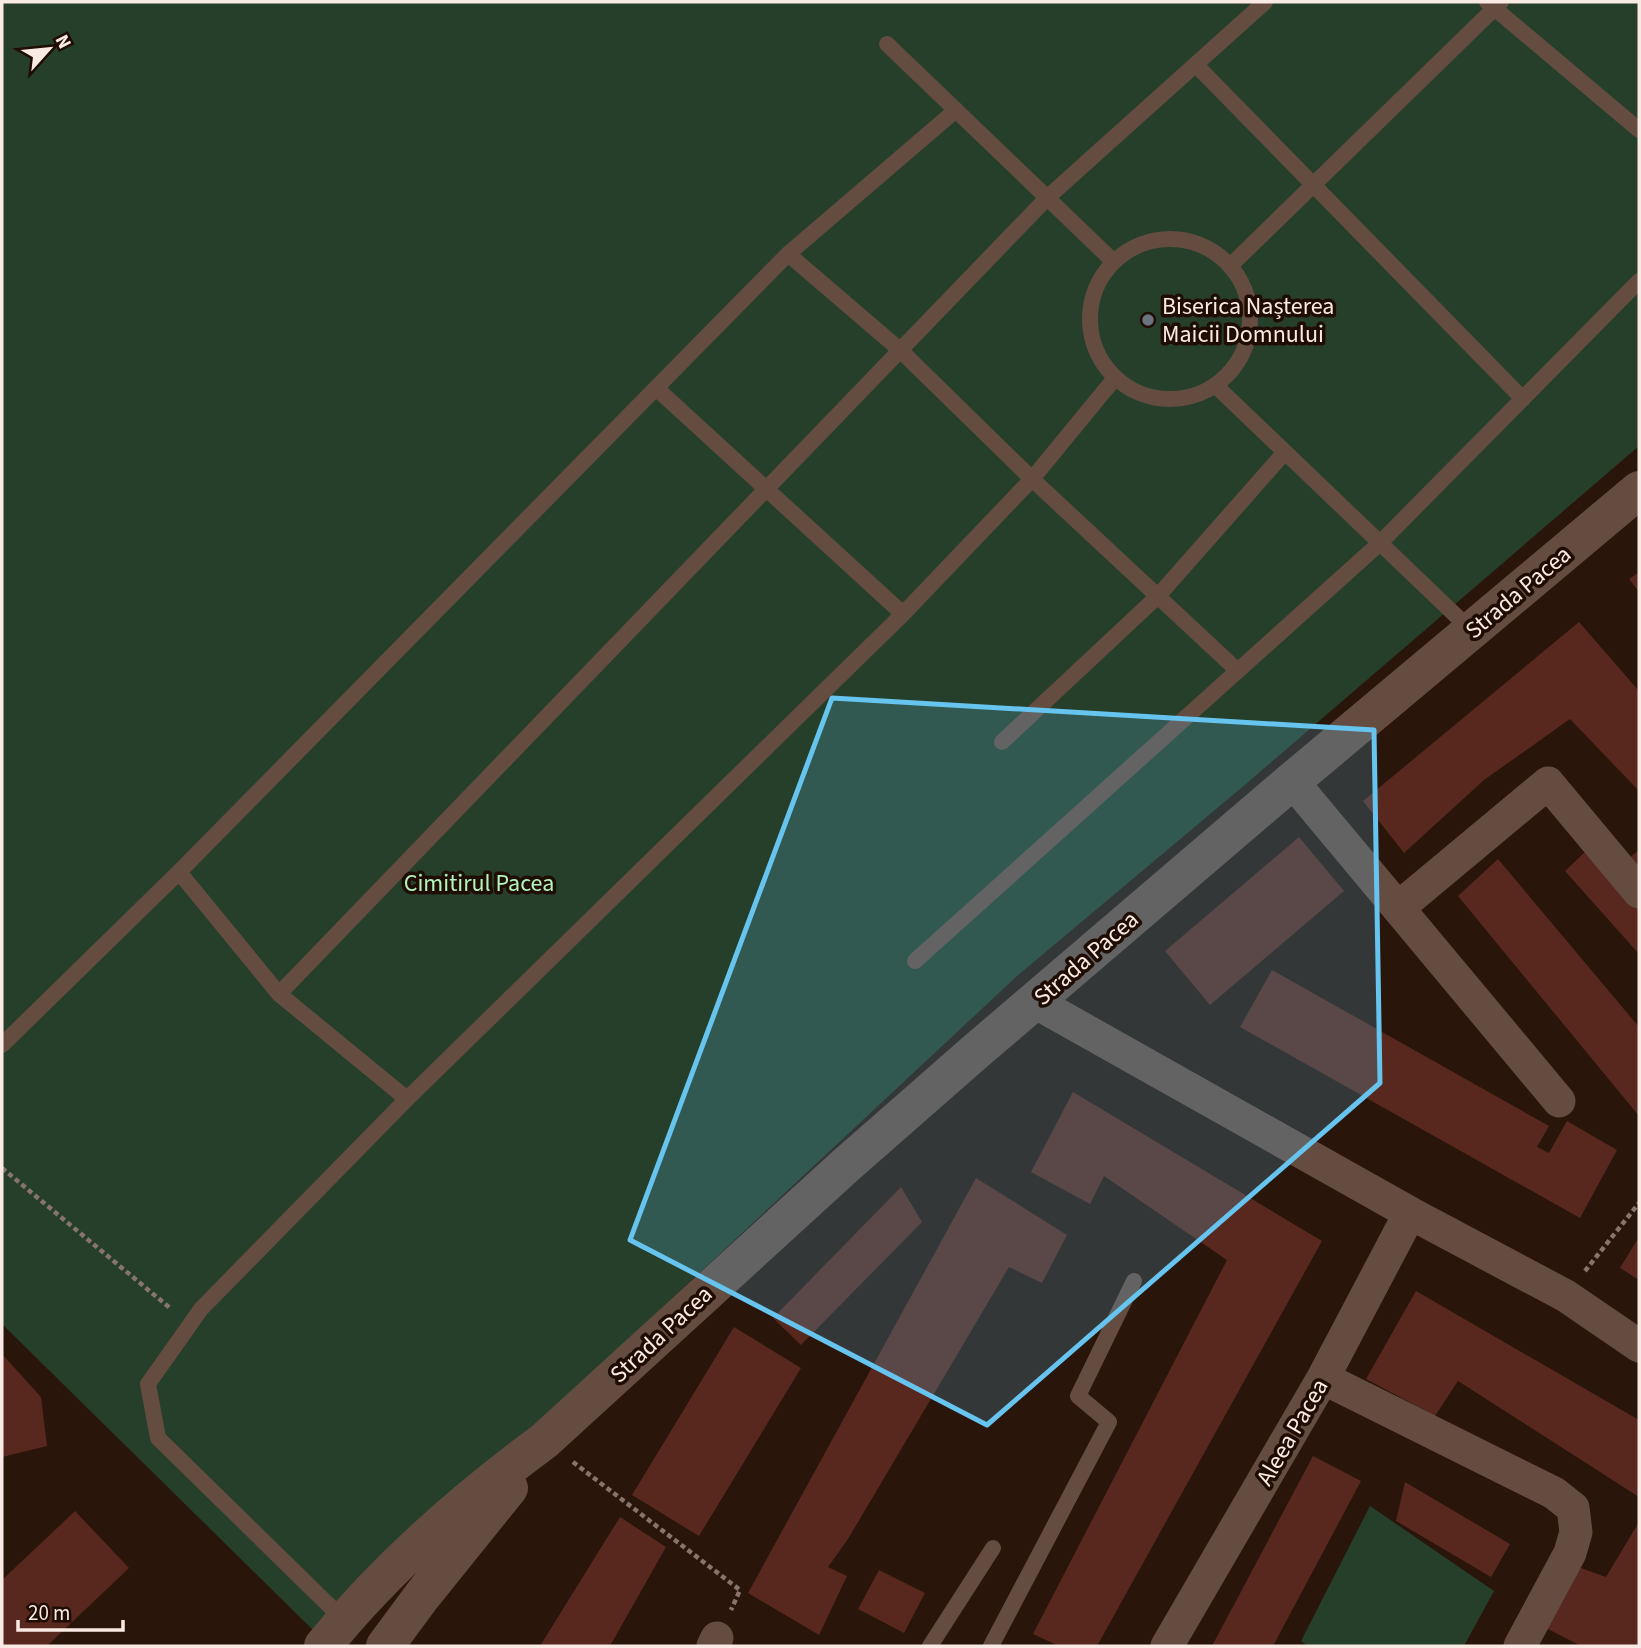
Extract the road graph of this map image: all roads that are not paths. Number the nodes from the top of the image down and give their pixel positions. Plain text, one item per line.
1 (1265, 2) edge
2 (1494, 4) edge
3 (887, 44) dead end
4 (1196, 65) junction
5 (956, 110) junction
6 (1639, 130) edge
7 (1314, 184) junction
8 (1048, 197) junction
9 (788, 254) junction
10 (1113, 261) junction
11 (1231, 265) junction
12 (1639, 281) edge
13 (900, 350) junction
14 (1115, 378) junction
15 (1216, 386) junction
16 (656, 388) junction
17 (1523, 399) junction
18 (1285, 452) junction
19 (1032, 479) junction
20 (766, 489) junction
21 (1639, 490) edge
22 (1380, 543) junction
23 (1158, 596) junction
24 (903, 614) junction
25 (1472, 631) junction
26 (1238, 671) junction
27 (1002, 742) dead end
28 (1292, 781) junction
29 (179, 872) junction
30 (1639, 892) edge
31 (1398, 908) junction
32 (915, 961) dead end
33 (279, 994) junction
34 (1035, 1002) junction
35 (2, 1045) edge
36 (407, 1099) junction
37 (1559, 1101) dead end
38 (1410, 1213) junction
39 (1134, 1281) dead end
40 (1639, 1346) edge
41 (1323, 1378) junction
42 (544, 1441) junction
43 (993, 1548) dead end
44 (334, 1633) edge
45 (385, 1646) edge
46 (930, 1646) edge
47 (991, 1646) edge
48 (1167, 1646) edge
49 (1520, 1646) edge

1 - 4 lane
2 - 6 lane
2 - 7 lane
3 - 5 lane
4 - 7 lane
4 - 8 lane
5 - 8 lane
5 - 9 lane
7 - 11 lane
7 - 17 lane
8 - 10 lane
8 - 13 lane
9 - 13 lane
9 - 16 lane
10 - 11 lane
10 - 14 lane
11 - 15 lane
12 - 17 lane
13 - 19 lane
13 - 20 lane
14 - 15 lane
14 - 19 lane
15 - 18 lane
16 - 20 lane
16 - 29 lane
17 - 22 lane
18 - 22 lane
18 - 23 lane
19 - 23 lane
19 - 24 lane
20 - 24 lane
20 - 33 lane
21 - 25 main road, Strada Pacea
22 - 25 lane
22 - 26 lane
23 - 26 lane
23 - 27 lane
24 - 36 lane
25 - 28 main road, Strada Pacea
26 - 32 lane
28 - 31 street
28 - 34 main road, Strada Pacea
29 - 33 lane
29 - 35 lane
30 - 31 street
31 - 37 street
33 - 36 lane
34 - 38 street
34 - 42 main road, Strada Pacea
36 - 44 lane
38 - 40 street
38 - 41 street, Aleea Pacea
39 - 47 lane
41 - 48 street, Aleea Pacea
41 - 49 street
42 - 44 main road, Strada Pacea
42 - 45 main road, Strada Pacea
43 - 46 lane

